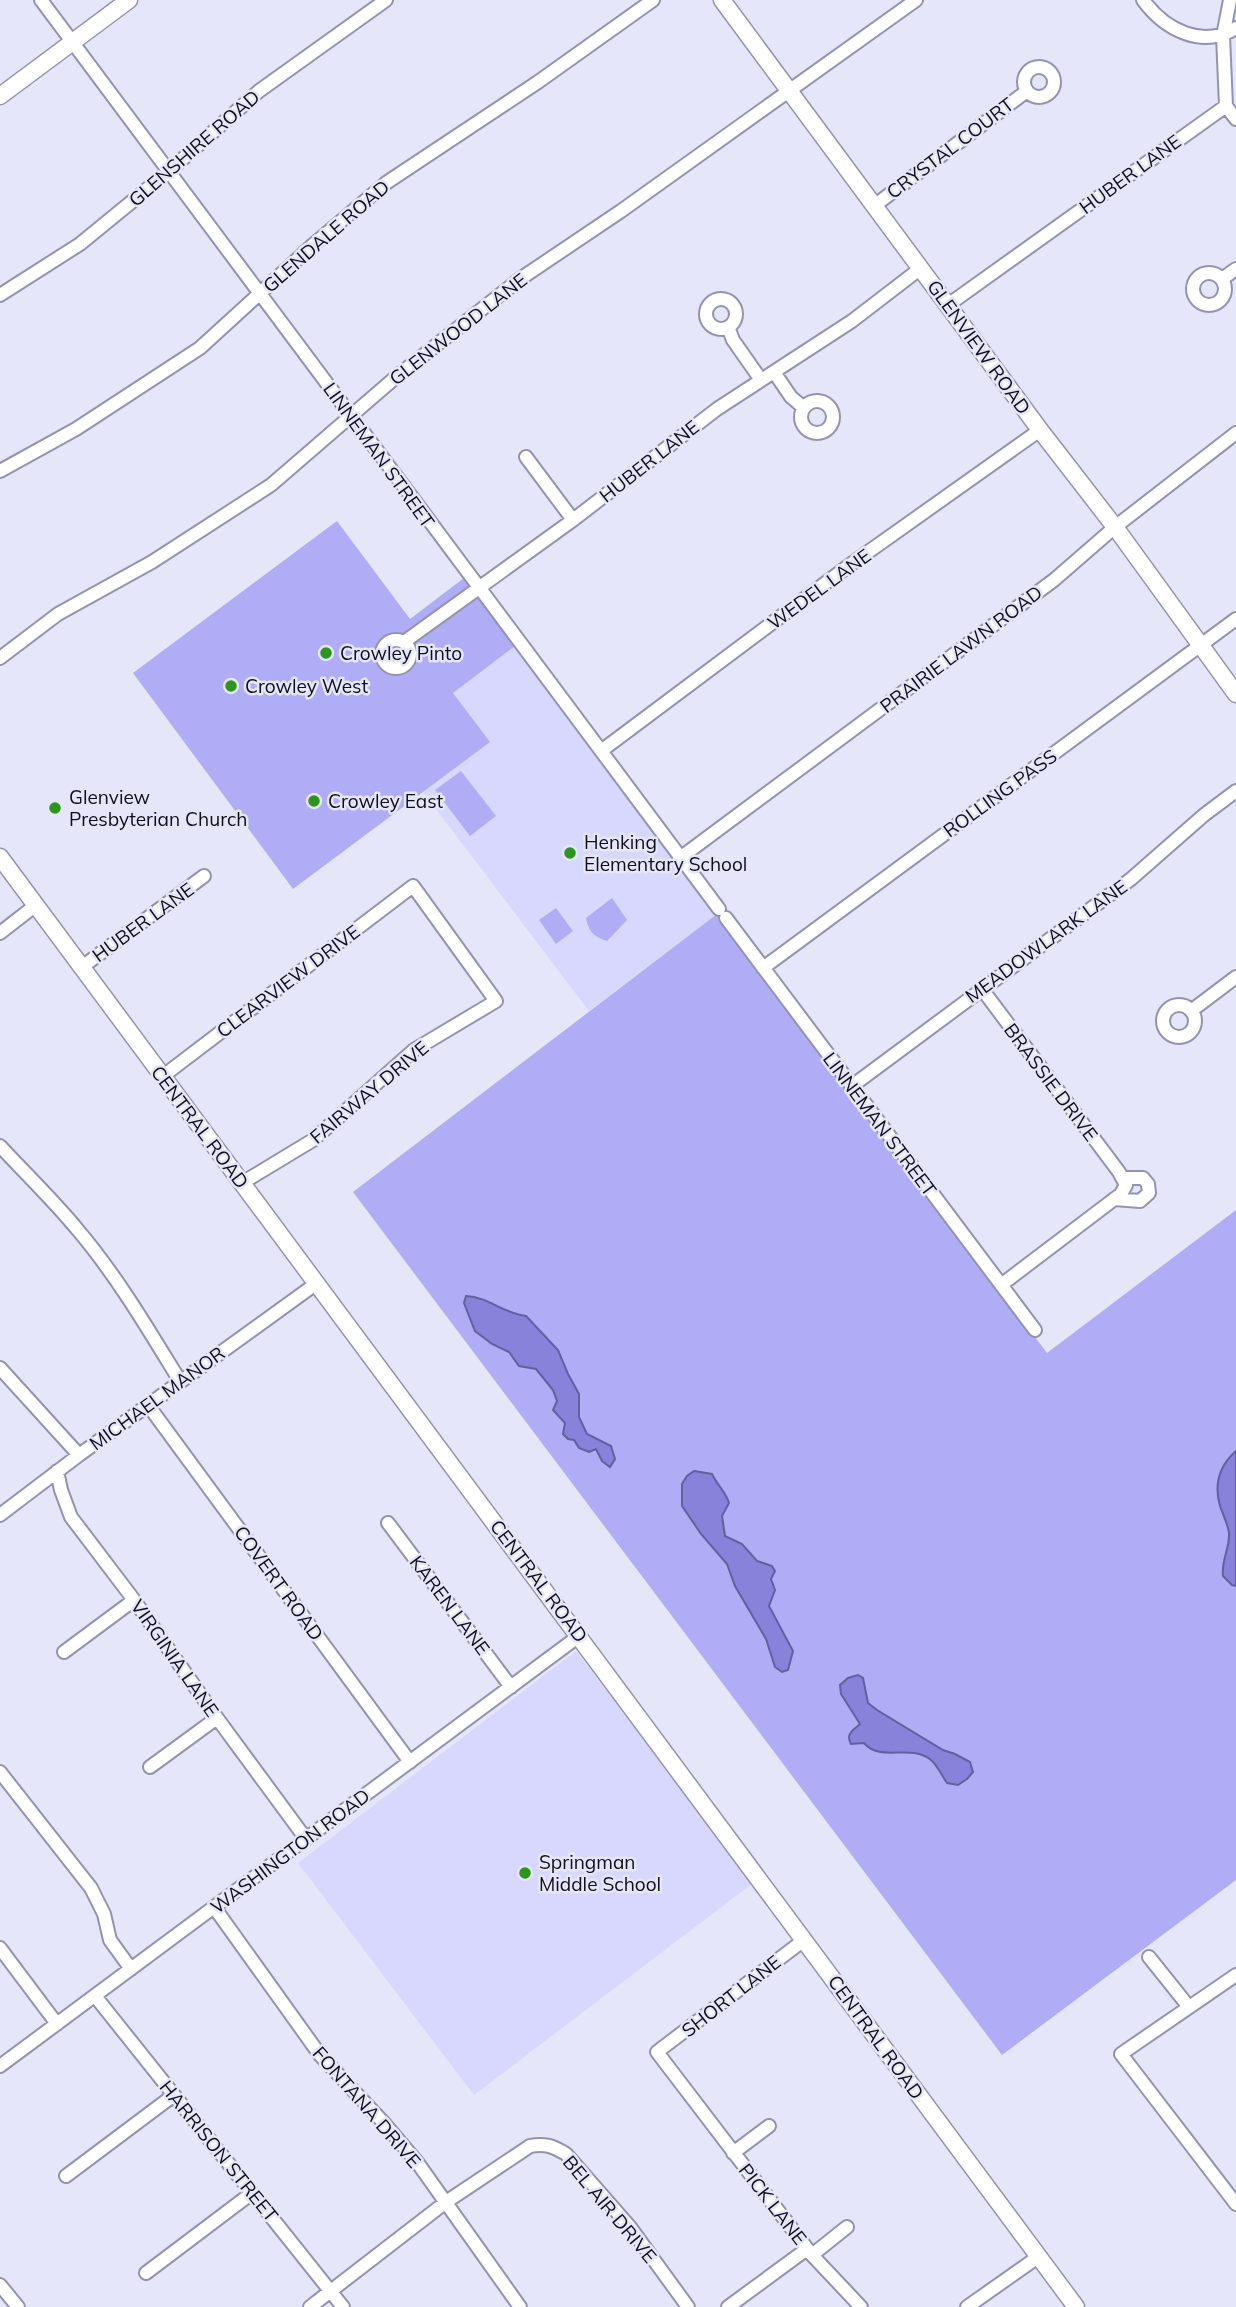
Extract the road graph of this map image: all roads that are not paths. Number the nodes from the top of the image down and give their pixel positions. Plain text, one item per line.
1 (41, 0) edge
2 (130, 0) edge
3 (386, 0) edge
4 (653, 0) edge
5 (722, 0) edge
6 (916, 0) edge
7 (1143, 0) edge
8 (1230, 0) edge
9 (1236, 28) edge
10 (1223, 36) junction
11 (72, 43) junction
12 (789, 90) junction
13 (1027, 91) dead end
14 (0, 96) edge
15 (1226, 106) junction
16 (1236, 119) edge
17 (169, 172) junction
18 (874, 206) junction
19 (920, 268) junction
20 (1236, 269) edge
21 (1222, 279) dead end
22 (260, 293) junction
23 (0, 295) edge
24 (948, 304) junction
25 (728, 327) dead end
26 (774, 372) junction
27 (761, 380) junction
28 (804, 408) dead end
29 (351, 416) junction
30 (1040, 430) junction
31 (1236, 433) edge
32 (527, 457) dead end
33 (0, 471) edge
34 (573, 520) junction
35 (1115, 527) junction
36 (478, 588) junction
37 (1236, 619) edge
38 (404, 642) dead end
39 (1200, 645) junction
40 (0, 658) edge
41 (1236, 694) edge
42 (601, 751) junction
43 (1236, 791) edge
44 (0, 857) edge
45 (680, 858) junction
46 (204, 876) dead end
47 (413, 886) joint
48 (36, 905) junction
49 (0, 933) edge
50 (82, 967) junction
51 (763, 968) junction
52 (1236, 977) edge
53 (982, 989) junction
54 (1191, 1011) dead end
55 (163, 1076) junction
56 (852, 1086) junction
57 (0, 1146) edge
58 (1121, 1176) junction
59 (242, 1183) junction
60 (1118, 1196) junction
61 (317, 1283) junction
62 (1001, 1285) junction
63 (1035, 1330) dead end
64 (0, 1368) edge
65 (180, 1381) junction
66 (148, 1405) junction
67 (79, 1455) junction
68 (57, 1471) junction
69 (0, 1516) edge
70 (388, 1522) dead end
71 (134, 1600) junction
72 (579, 1636) junction
73 (64, 1653) dead end
74 (511, 1687) junction
75 (217, 1718) junction
76 (410, 1762) junction
77 (150, 1767) dead end
78 (0, 1772) edge
79 (306, 1839) junction
80 (214, 1907) junction
81 (804, 1940) junction
82 (0, 1948) edge
83 (1149, 1957) dead end
84 (131, 1969) junction
85 (1236, 1975) edge
86 (95, 1996) junction
87 (1189, 2007) junction
88 (57, 2024) junction
89 (657, 2052) joint
90 (0, 2066) edge
91 (174, 2095) junction
92 (769, 2126) dead end
93 (733, 2153) junction
94 (66, 2176) dead end
95 (252, 2193) junction
96 (446, 2202) junction
97 (1236, 2203) edge
98 (847, 2227) dead end
99 (809, 2252) junction
100 (1038, 2257) junction
101 (146, 2273) dead end
102 (0, 2285) edge
103 (331, 2292) junction
104 (18, 2307) edge
105 (310, 2307) edge
106 (343, 2307) edge
107 (520, 2307) edge
108 (688, 2307) edge
109 (728, 2307) edge
110 (860, 2307) edge
111 (967, 2307) edge
112 (1076, 2307) edge

1 - 11 street, LINNEMAN STREET
2 - 11 main road
3 - 17 street, GLENSHIRE ROAD
4 - 22 street, GLENDALE ROAD
5 - 12 main road, GLENVIEW ROAD
6 - 12 street, GLENWOOD LANE
7 - 10 street
8 - 10 street
9 - 10 street
10 - 15 street
11 - 14 main road
11 - 17 street, LINNEMAN STREET
12 - 18 main road, GLENVIEW ROAD
12 - 29 street, GLENWOOD LANE
13 - 18 street, CRYSTAL COURT
15 - 16 street
15 - 24 street, HUBER LANE
17 - 22 street, LINNEMAN STREET
17 - 23 street, GLENSHIRE ROAD
18 - 19 main road, GLENVIEW ROAD
19 - 24 main road, GLENVIEW ROAD
19 - 26 street, HUBER LANE
20 - 21 street
22 - 29 street, LINNEMAN STREET
22 - 33 street, GLENDALE ROAD
24 - 30 main road, GLENVIEW ROAD
25 - 27 street
26 - 27 street, HUBER LANE
26 - 28 street
27 - 34 street, HUBER LANE
29 - 36 street, LINNEMAN STREET
29 - 40 street, GLENWOOD LANE
30 - 35 main road, GLENVIEW ROAD
30 - 42 street, WEDEL LANE
31 - 35 street, PRAIRIE LAWN ROAD
32 - 34 street
34 - 36 street, HUBER LANE
35 - 39 main road, GLENVIEW ROAD
35 - 45 street, PRAIRIE LAWN ROAD
36 - 38 street, HUBER LANE
36 - 42 street, LINNEMAN STREET
37 - 39 street, ROLLING PASS
39 - 41 main road, GLENVIEW ROAD
39 - 51 street, ROLLING PASS
42 - 45 street, LINNEMAN STREET
43 - 53 street, MEADOWLARK LANE
44 - 48 main road, CENTRAL ROAD
45 - 51 street, LINNEMAN STREET
46 - 50 street, HUBER LANE
47 - 55 street, CLEARVIEW DRIVE
47 - 59 street, FAIRWAY DRIVE
48 - 49 street
48 - 50 main road, CENTRAL ROAD
50 - 55 main road, CENTRAL ROAD
51 - 56 street, LINNEMAN STREET
52 - 54 street
53 - 56 street, MEADOWLARK LANE
53 - 58 street, BRASSIE DRIVE
55 - 59 main road, CENTRAL ROAD
56 - 62 street, LINNEMAN STREET
57 - 65 street
58 - 60 street
58 - 60 street, BRASSIE DRIVE
59 - 61 main road, CENTRAL ROAD
60 - 62 street
61 - 65 street, MICHAEL MANOR
61 - 72 main road, CENTRAL ROAD
62 - 63 street, LINNEMAN STREET
64 - 67 street
65 - 66 street, MICHAEL MANOR
66 - 67 street, MICHAEL MANOR
66 - 76 street, COVERT ROAD
67 - 68 street, MICHAEL MANOR
68 - 69 street, MICHAEL MANOR
68 - 71 street, VIRGINIA LANE
70 - 74 street, KAREN LANE
71 - 73 street
71 - 75 street, VIRGINIA LANE
72 - 74 street, WASHINGTON ROAD
72 - 81 main road, CENTRAL ROAD
74 - 76 street, WASHINGTON ROAD
75 - 77 street
75 - 79 street, VIRGINIA LANE
76 - 79 street, WASHINGTON ROAD
78 - 84 street
79 - 80 street, WASHINGTON ROAD
80 - 84 street, WASHINGTON ROAD
80 - 96 street, FONTANA DRIVE
81 - 89 street, SHORT LANE
81 - 100 main road, CENTRAL ROAD
82 - 88 street
83 - 87 street
84 - 86 street, WASHINGTON ROAD
85 - 87 street
86 - 88 street, WASHINGTON ROAD
86 - 91 street, HARRISON STREET
87 - 97 street
88 - 90 street, WASHINGTON ROAD
89 - 93 street, PICK LANE
91 - 94 street
91 - 95 street, HARRISON STREET
92 - 93 street, PICK LANE
93 - 99 street, PICK LANE
95 - 101 street
95 - 103 street, HARRISON STREET
96 - 103 street, BEL AIR DRIVE
96 - 107 street, FONTANA DRIVE
96 - 108 street, BEL AIR DRIVE
98 - 99 street, PICK LANE
99 - 109 street
99 - 110 street, PICK LANE
100 - 111 street
100 - 112 main road, CENTRAL ROAD
102 - 104 street
103 - 105 street, BEL AIR DRIVE
103 - 106 street, HARRISON STREET

